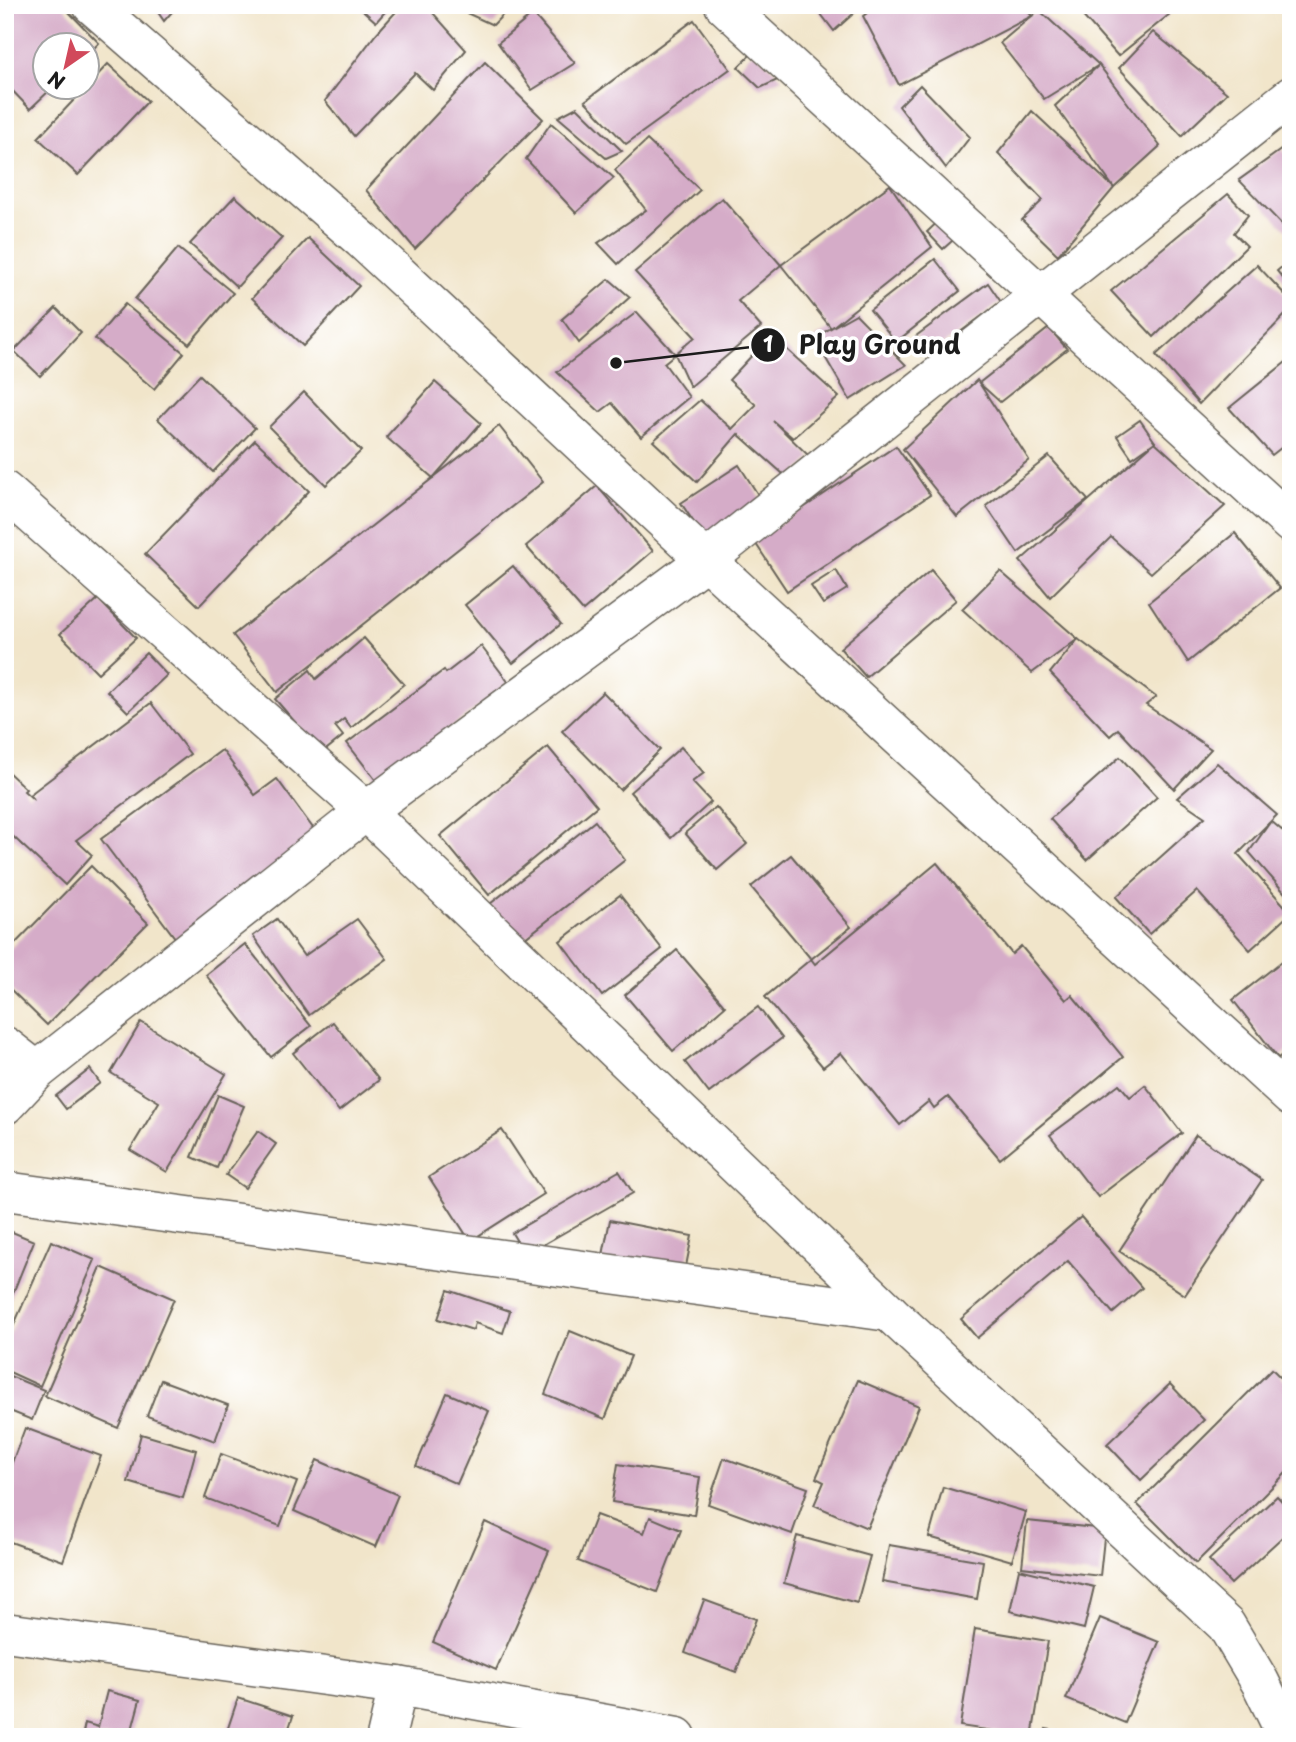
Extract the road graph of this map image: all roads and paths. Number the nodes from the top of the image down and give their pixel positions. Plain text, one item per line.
1 (93, 5) edge
2 (724, 5) edge
3 (1291, 96) edge
4 (1039, 296) junction
5 (5, 491) edge
6 (1291, 524) edge
7 (706, 560) junction
8 (366, 811) junction
9 (5, 1046) edge
10 (37, 1071) junction
11 (1291, 1097) edge
12 (5, 1105) edge
13 (5, 1191) edge
14 (889, 1312) junction
15 (5, 1632) edge
16 (398, 1685) junction
17 (386, 1737) edge
18 (677, 1737) edge
19 (1287, 1737) edge

1 - 7 street
2 - 4 street
3 - 4 street
4 - 6 street
4 - 7 street
5 - 8 street
7 - 8 street
7 - 11 street
8 - 10 street
8 - 14 street
9 - 10 street
10 - 12 street
13 - 14 street
14 - 19 street
15 - 16 street
16 - 17 street
16 - 18 street

